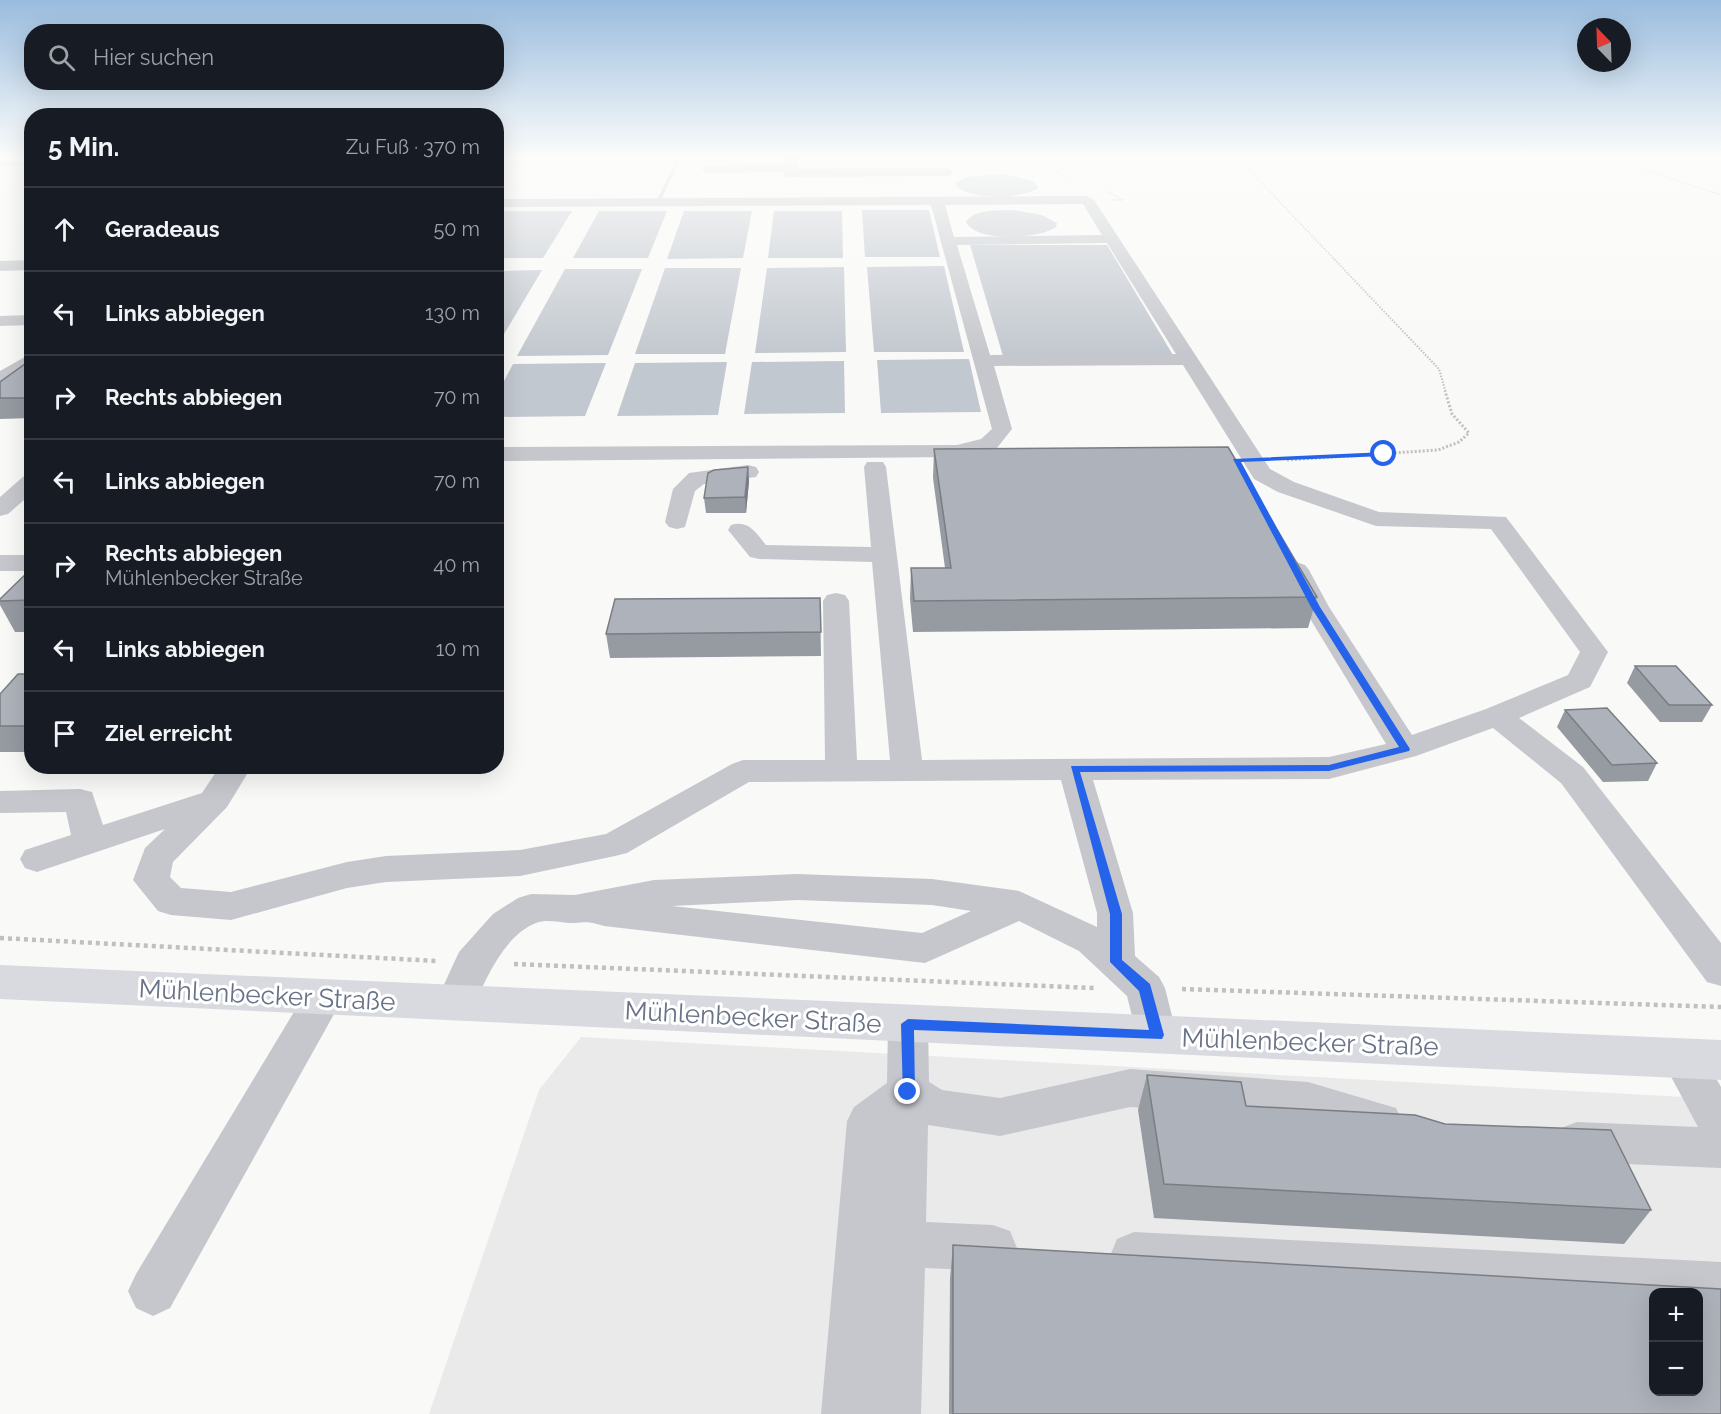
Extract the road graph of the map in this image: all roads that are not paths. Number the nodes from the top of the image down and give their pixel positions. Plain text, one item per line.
1 (943, 223) edge
2 (1102, 223) edge
3 (1112, 239) junction
4 (948, 241) junction
5 (0, 266) edge
6 (24, 266) edge
7 (24, 320) edge
8 (0, 321) edge
9 (1189, 359) junction
10 (983, 361) junction
11 (24, 364) edge
12 (0, 380) edge
13 (680, 453) junction
14 (504, 454) edge
15 (1238, 460) junction
16 (999, 463) edge
17 (885, 466) junction
18 (24, 488) edge
19 (1259, 502) edge
20 (0, 509) edge
21 (677, 522) dead end
22 (740, 530) dead end
23 (1282, 544) edge
24 (884, 555) junction
25 (0, 563) edge
26 (24, 563) edge
27 (836, 602) dead end
28 (1497, 716) junction
29 (1405, 749) junction
30 (1074, 769) junction
31 (841, 770) junction
32 (907, 770) junction
33 (231, 774) edge
34 (215, 799) junction
35 (0, 802) edge
36 (90, 842) junction
37 (37, 859) dead end
38 (1019, 905) junction
39 (574, 909) junction
40 (1116, 962) junction
41 (1721, 971) edge
42 (0, 982) edge
43 (323, 998) junction
44 (455, 1004) junction
45 (908, 1024) junction
46 (1157, 1035) junction
47 (1702, 1059) edge
48 (908, 1092) junction
49 (1721, 1127) edge
50 (1416, 1132) edge
51 (1544, 1140) edge
52 (1721, 1148) edge
53 (903, 1244) junction
54 (1033, 1250) edge
55 (1092, 1253) edge
56 (1721, 1286) edge
57 (153, 1291) dead end
58 (848, 1414) edge
59 (894, 1414) edge

1 - 4 lane
2 - 3 lane
3 - 4 lane
3 - 9 lane
4 - 10 lane
5 - 6 lane
7 - 8 lane
9 - 10 lane
9 - 15 lane
10 - 13 lane
11 - 12 lane
13 - 14 lane
13 - 17 lane
15 - 19 lane
15 - 28 lane
16 - 17 lane
17 - 21 lane
17 - 24 lane
18 - 20 lane
22 - 24 lane
23 - 29 lane
24 - 32 lane
25 - 26 lane
27 - 31 lane
28 - 29 lane
28 - 41 lane
29 - 30 lane
30 - 32 lane
30 - 40 lane
31 - 32 lane
31 - 34 lane
33 - 34 lane
34 - 36 lane
35 - 36 lane
36 - 37 lane
38 - 39 lane
38 - 39 lane
38 - 40 lane
39 - 44 lane
40 - 46 lane
42 - 43 main road, Mühlenbecker Straße
43 - 44 main road, Mühlenbecker Straße
43 - 57 lane
44 - 45 main road, Mühlenbecker Straße
45 - 46 main road, Mühlenbecker Straße
45 - 48 lane
46 - 47 main road, Mühlenbecker Straße
47 - 49 lane
48 - 50 lane
48 - 53 lane
48 - 58 lane
51 - 52 lane
53 - 54 lane
53 - 59 lane
55 - 56 lane

